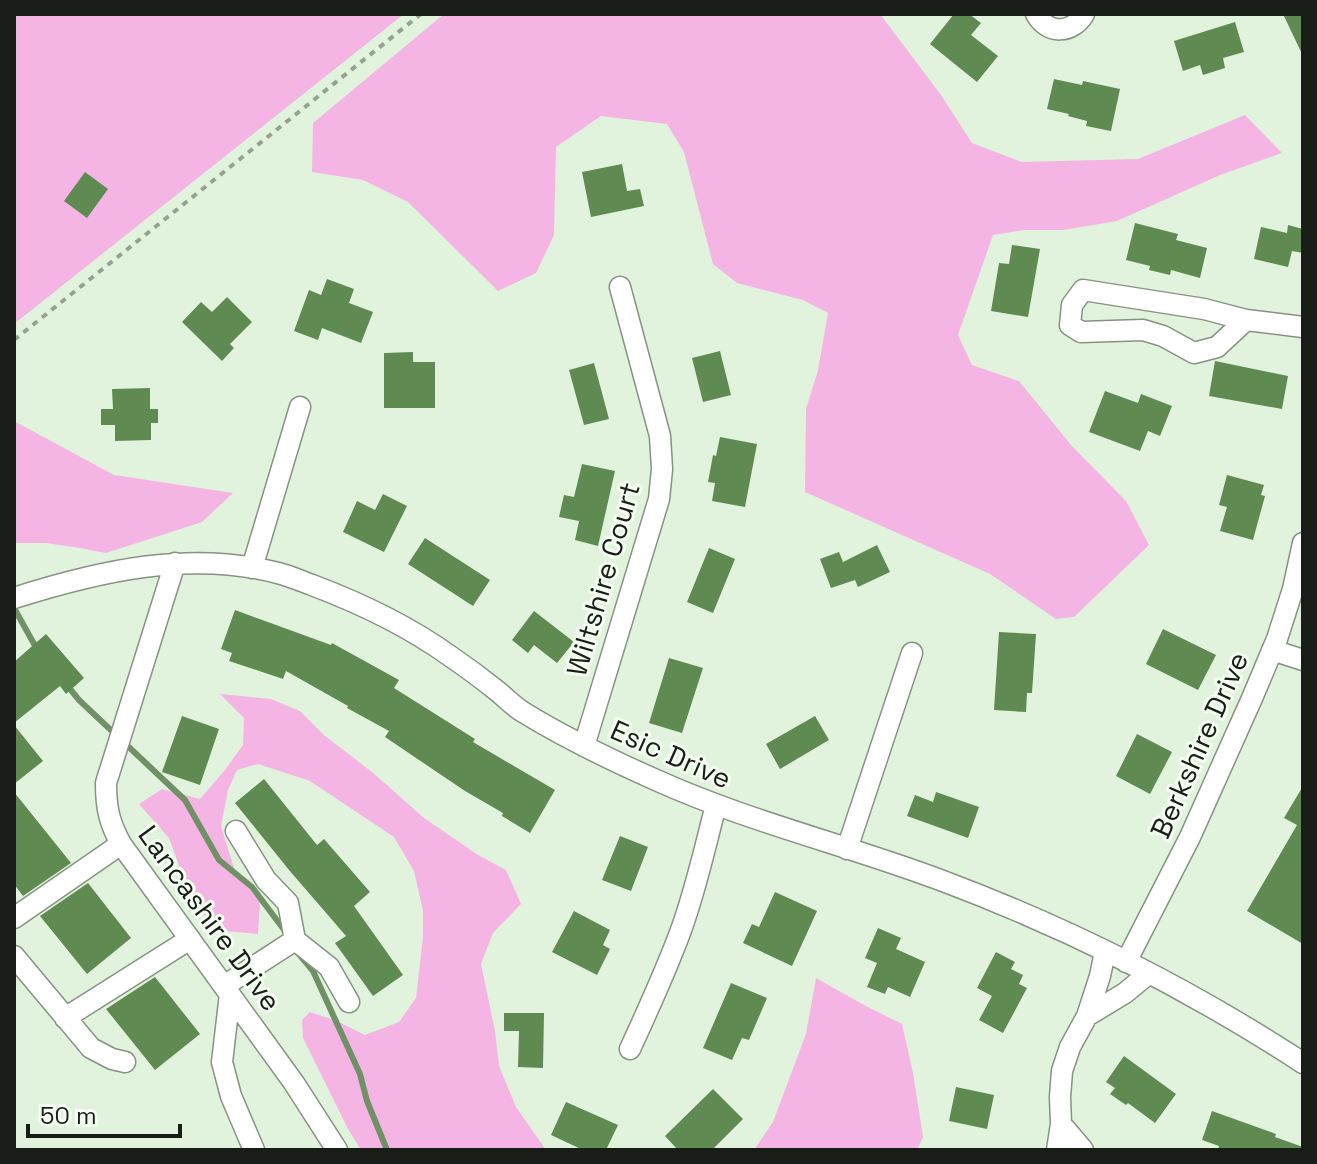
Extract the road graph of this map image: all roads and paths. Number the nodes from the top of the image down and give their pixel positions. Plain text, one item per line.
1 (421, 14) edge
2 (1036, 14) edge
3 (1084, 14) edge
4 (620, 287) dead end
5 (1246, 320) junction
6 (1303, 327) edge
7 (14, 340) edge
8 (300, 407) dead end
9 (1303, 543) edge
10 (175, 563) junction
11 (252, 568) junction
12 (14, 598) edge
13 (1272, 650) junction
14 (912, 653) dead end
15 (1303, 660) edge
16 (584, 746) junction
17 (716, 805) junction
18 (236, 831) dead end
19 (121, 844) junction
20 (847, 849) junction
21 (14, 918) edge
22 (190, 939) junction
23 (295, 940) junction
24 (1105, 952) junction
25 (14, 956) edge
26 (1126, 962) junction
27 (1148, 974) junction
28 (227, 990) junction
29 (349, 1002) dead end
30 (1087, 1016) junction
31 (65, 1018) junction
32 (630, 1049) dead end
33 (125, 1062) dead end
34 (1303, 1063) edge
35 (1061, 1124) junction
36 (254, 1150) edge
37 (337, 1150) edge
38 (1057, 1150) edge
39 (1083, 1150) edge

1 - 7 path
2 - 3 street
4 - 16 street, Wiltshire Court
5 - 5 street
5 - 6 street
8 - 11 street
9 - 13 street, Berkshire Drive
10 - 11 street, Esic Drive
10 - 12 street, Esic Drive
10 - 19 street, Lancashire Drive
11 - 16 street, Esic Drive
13 - 15 street
13 - 26 street, Berkshire Drive
14 - 20 street
16 - 17 street, Esic Drive
17 - 20 street, Esic Drive
17 - 32 street
18 - 23 street
19 - 21 street
19 - 22 street, Lancashire Drive
20 - 24 street, Esic Drive
22 - 28 street, Lancashire Drive
22 - 31 street
23 - 28 street
23 - 29 street
24 - 26 street, Esic Drive
24 - 30 street
25 - 31 street
26 - 27 street, Esic Drive
27 - 30 street
27 - 34 street, Esic Drive
28 - 36 street
28 - 37 street, Lancashire Drive
30 - 35 street
31 - 33 street
35 - 38 street
35 - 39 street

